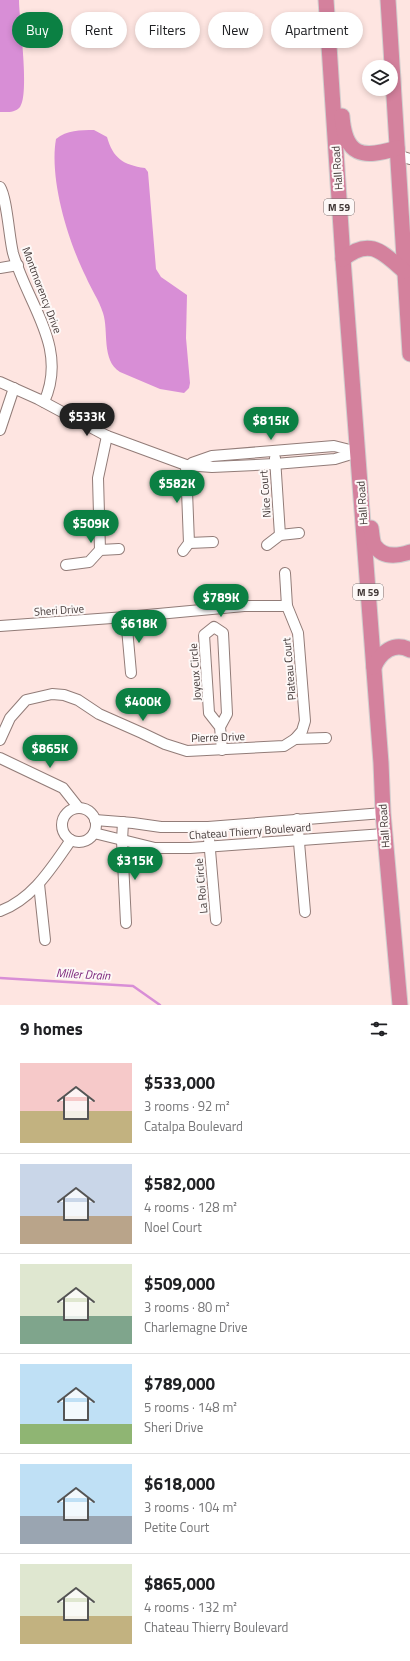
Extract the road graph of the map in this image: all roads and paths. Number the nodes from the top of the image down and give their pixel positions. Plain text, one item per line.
1 (326, 0) edge
2 (388, 0) edge
3 (327, 12) edge
4 (329, 48) edge
5 (337, 48) edge
6 (401, 154) edge
7 (0, 187) edge
8 (343, 259) junction
9 (18, 265) junction
10 (0, 268) edge
11 (407, 270) edge
12 (410, 354) edge
13 (0, 382) edge
14 (14, 388) junction
15 (44, 402) junction
16 (0, 430) edge
17 (108, 436) junction
18 (275, 452) junction
19 (358, 452) junction
20 (186, 464) junction
21 (275, 464) junction
22 (299, 533) dead end
23 (280, 535) junction
24 (213, 542) dead end
25 (267, 545) dead end
26 (119, 549) dead end
27 (100, 550) junction
28 (410, 552) edge
29 (66, 565) dead end
30 (285, 572) dead end
31 (287, 606) junction
32 (126, 617) junction
33 (0, 626) edge
34 (410, 650) edge
35 (374, 667) junction
36 (131, 673) dead end
37 (220, 728) junction
38 (326, 738) dead end
39 (295, 739) junction
40 (0, 740) edge
41 (222, 750) junction
42 (0, 758) edge
43 (78, 808) junction
44 (383, 813) junction
45 (297, 819) junction
46 (95, 820) junction
47 (123, 822) junction
48 (208, 827) junction
49 (94, 833) junction
50 (384, 834) junction
51 (71, 840) junction
52 (298, 840) junction
53 (122, 841) junction
54 (210, 846) junction
55 (38, 884) junction
56 (0, 911) edge
57 (305, 912) dead end
58 (216, 920) dead end
59 (126, 923) dead end
60 (45, 940) dead end
61 (400, 1005) edge

1 - 3 highway, Hall Road / M 59
2 - 6 highway
4 - 8 highway, Hall Road / M 59
5 - 6 highway
6 - 11 highway
7 - 9 street, Montmorency Drive
8 - 11 highway
8 - 19 highway, Hall Road / M 59
9 - 10 street
9 - 15 street, Montmorency Drive
11 - 12 highway
13 - 14 street
14 - 15 street
14 - 16 street
15 - 17 street
17 - 20 street
17 - 27 street
18 - 19 street
18 - 20 street
18 - 21 street, Nice Court
19 - 21 street
19 - 28 highway
19 - 35 highway, Hall Road / M 59
20 - 21 street
20 - 24 street
21 - 23 street, Nice Court
22 - 23 street
23 - 25 street
26 - 27 street
27 - 29 street
30 - 31 street, Plateau Court
31 - 32 street, Sheri Drive
31 - 39 street, Plateau Court
32 - 33 street, Sheri Drive
32 - 36 street
34 - 35 highway
35 - 44 highway, Hall Road / M 59
37 - 37 street, Joyeux Circle
37 - 41 street, Joyeux Circle
38 - 39 street, Pierre Drive
39 - 41 street, Pierre Drive
40 - 41 street, Pierre Drive
42 - 43 street
43 - 46 street
43 - 51 street
44 - 45 street, Chateau Thierry Boulevard
44 - 50 highway, Hall Road / M 59
45 - 48 street, Chateau Thierry Boulevard
45 - 52 street
46 - 47 street, Chateau Thierry Boulevard
46 - 49 street
47 - 48 street, Chateau Thierry Boulevard
47 - 53 street
48 - 54 street, La Roi Circle
49 - 51 street
49 - 53 street, Chateau Thierry Boulevard
50 - 52 street, Chateau Thierry Boulevard
50 - 61 highway, Hall Road / M 59
51 - 55 street
52 - 54 street, Chateau Thierry Boulevard
52 - 57 street
53 - 54 street, Chateau Thierry Boulevard
53 - 59 street
54 - 58 street, La Roi Circle
55 - 56 street
55 - 60 street

